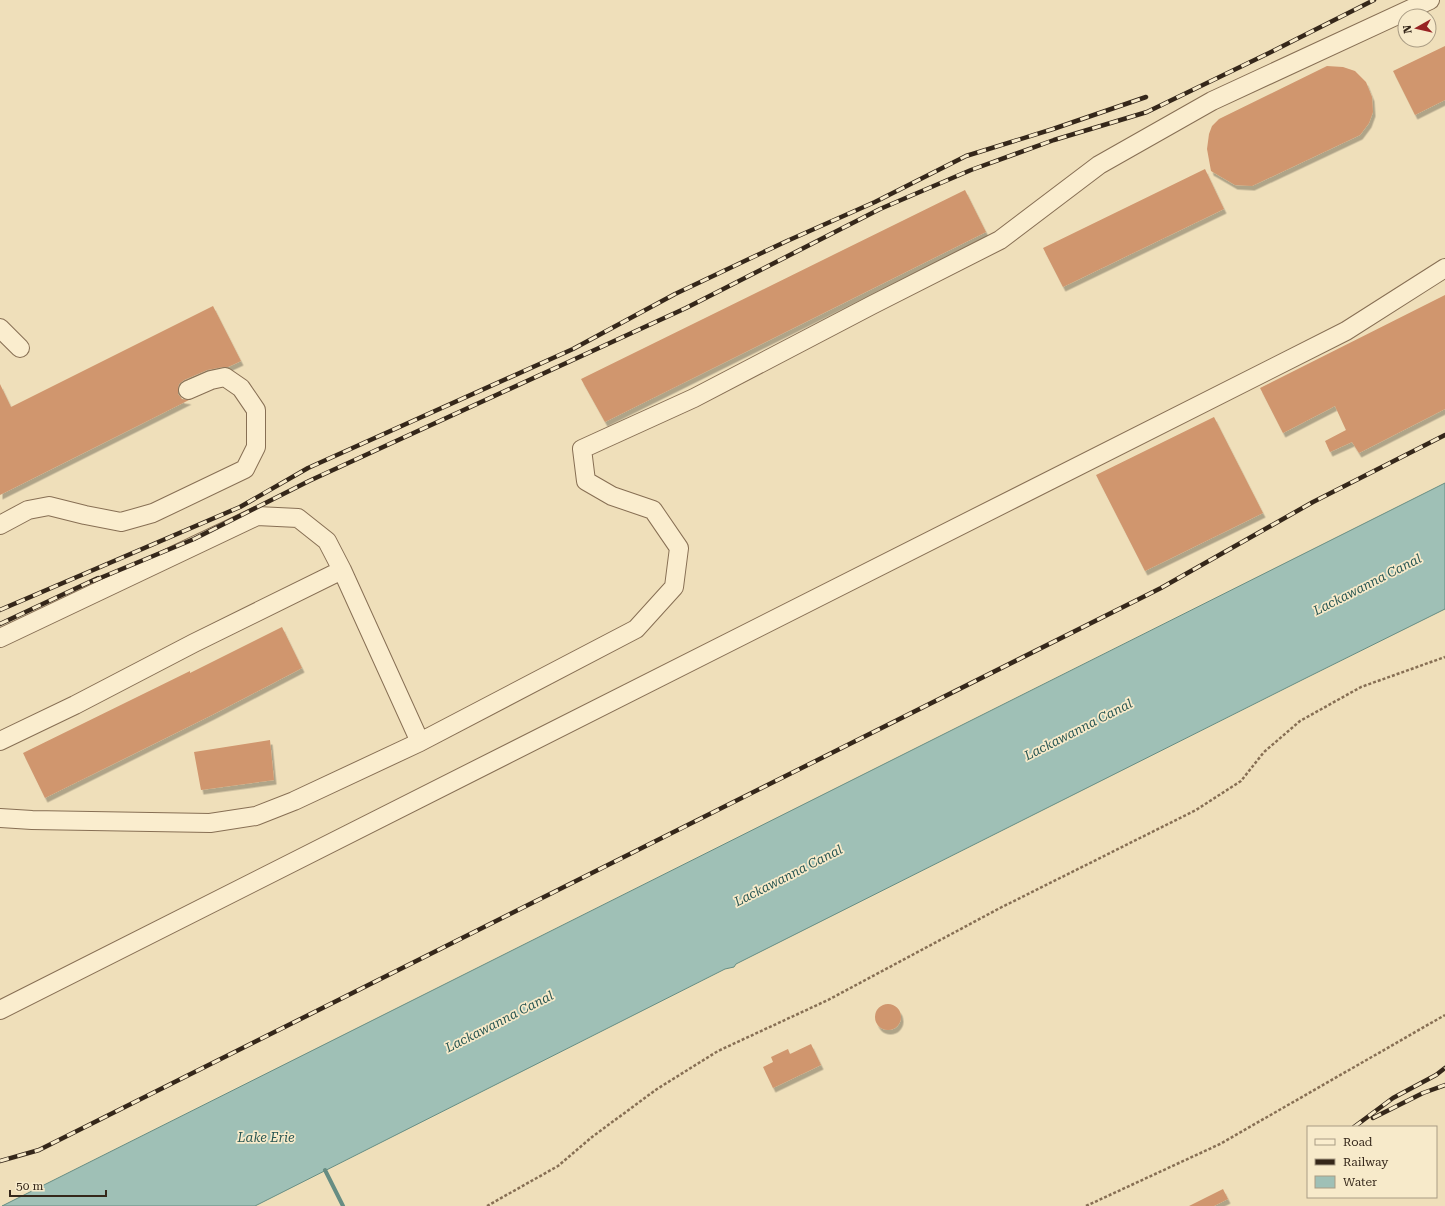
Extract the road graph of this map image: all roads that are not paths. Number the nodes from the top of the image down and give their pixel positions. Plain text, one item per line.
1 (1430, 0) edge
2 (1445, 268) edge
3 (0, 328) edge
4 (20, 348) dead end
5 (188, 390) dead end
6 (0, 525) edge
7 (342, 570) junction
8 (0, 638) edge
9 (0, 741) edge
10 (420, 742) junction
11 (0, 818) edge
12 (0, 1010) edge

1 - 10 lane
2 - 12 lane
3 - 4 lane
5 - 6 lane
7 - 8 lane
7 - 9 lane
7 - 10 lane
10 - 11 lane

